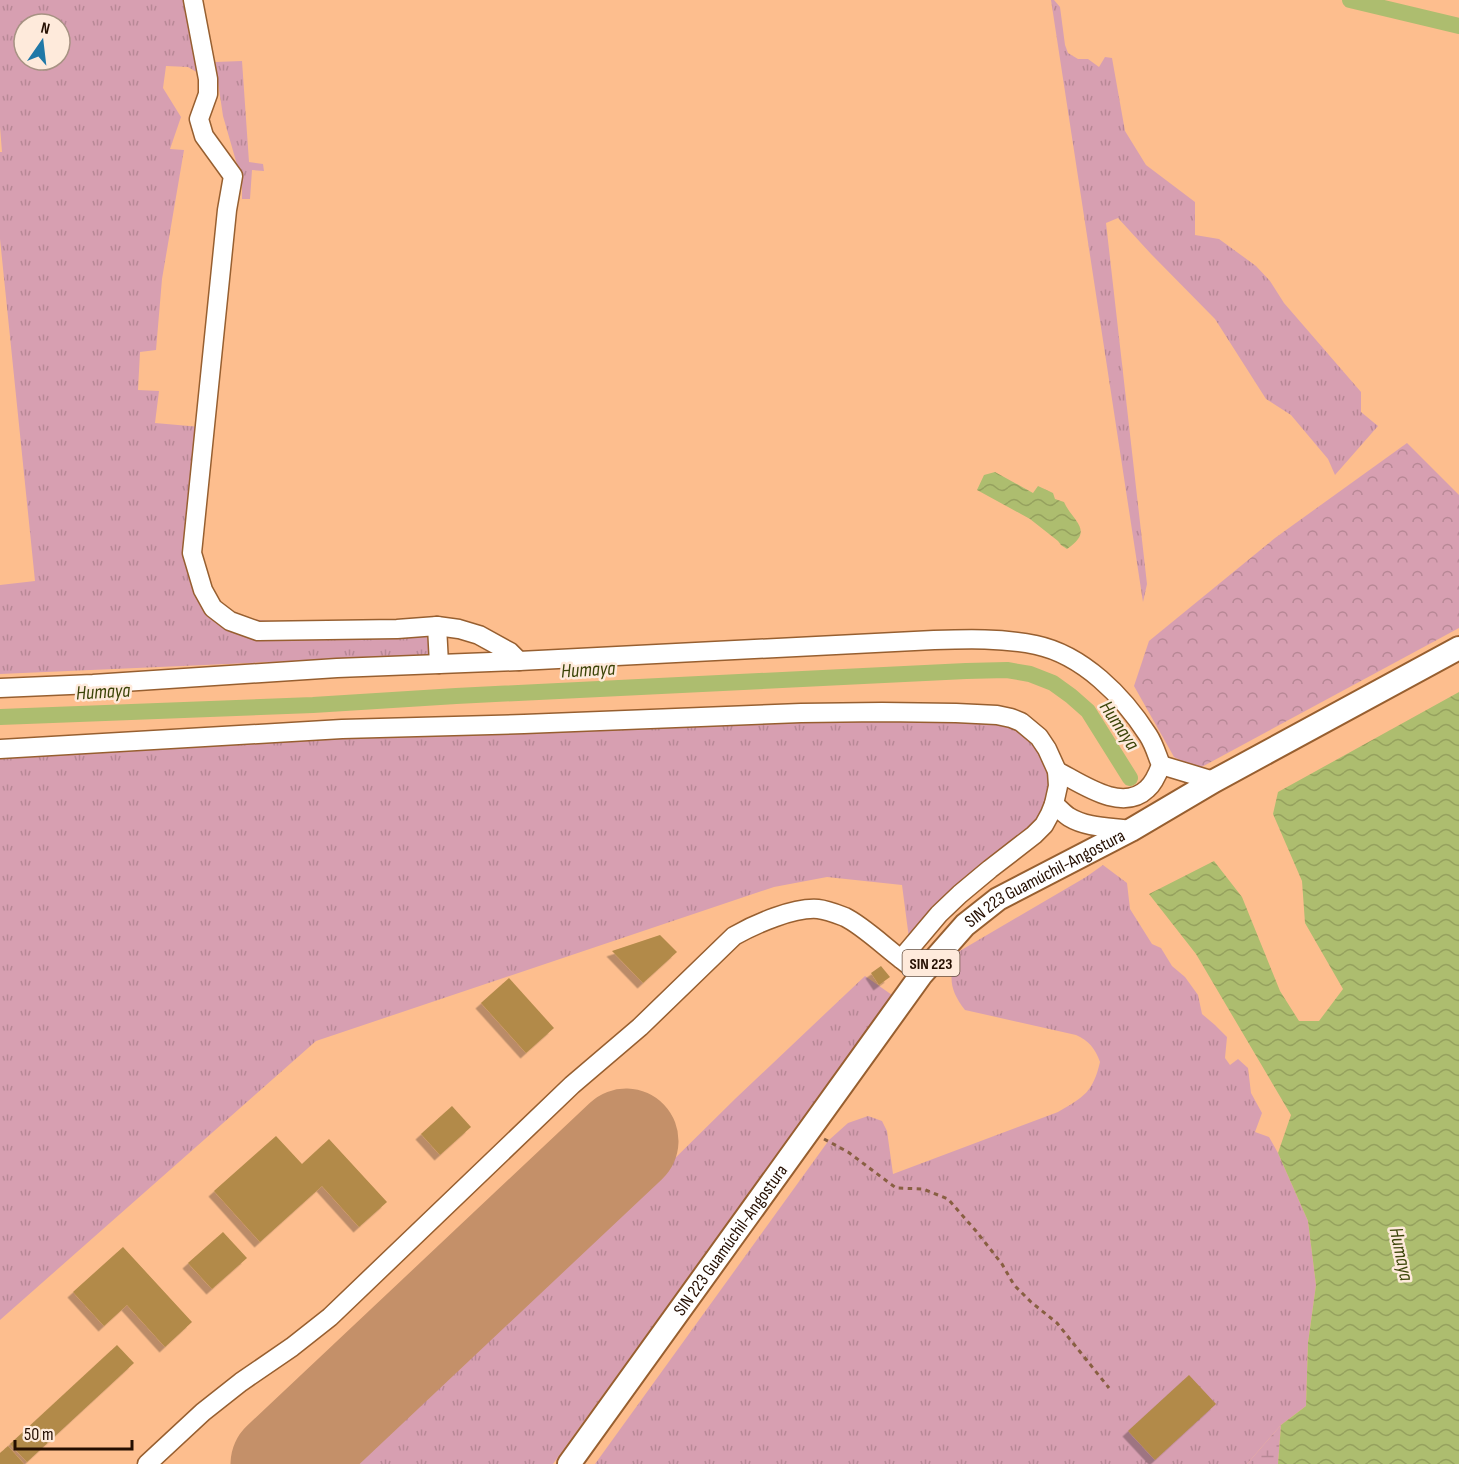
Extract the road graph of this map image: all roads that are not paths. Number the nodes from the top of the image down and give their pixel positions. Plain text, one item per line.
1 (193, 0) edge
2 (437, 626) junction
3 (1459, 648) edge
4 (519, 661) junction
5 (439, 664) junction
6 (0, 688) edge
7 (0, 749) edge
8 (1161, 765) junction
9 (1057, 771) junction
10 (1214, 781) junction
11 (1054, 804) junction
12 (1131, 830) junction
13 (901, 959) junction
14 (921, 975) junction
15 (147, 1464) edge
16 (568, 1464) edge

1 - 2 street
2 - 4 street
2 - 5 street
3 - 10 main road, SIN 223 Guamúchil-Angostura / SIN 223
4 - 5 street
4 - 8 street
5 - 6 street
7 - 9 street
8 - 9 street
8 - 10 street
9 - 11 street
10 - 12 main road, SIN 223 Guamúchil-Angostura / SIN 223
11 - 12 street
11 - 13 street
12 - 14 main road, SIN 223 Guamúchil-Angostura / SIN 223
13 - 14 street
13 - 15 street
14 - 16 main road, SIN 223 Guamúchil-Angostura / SIN 223

